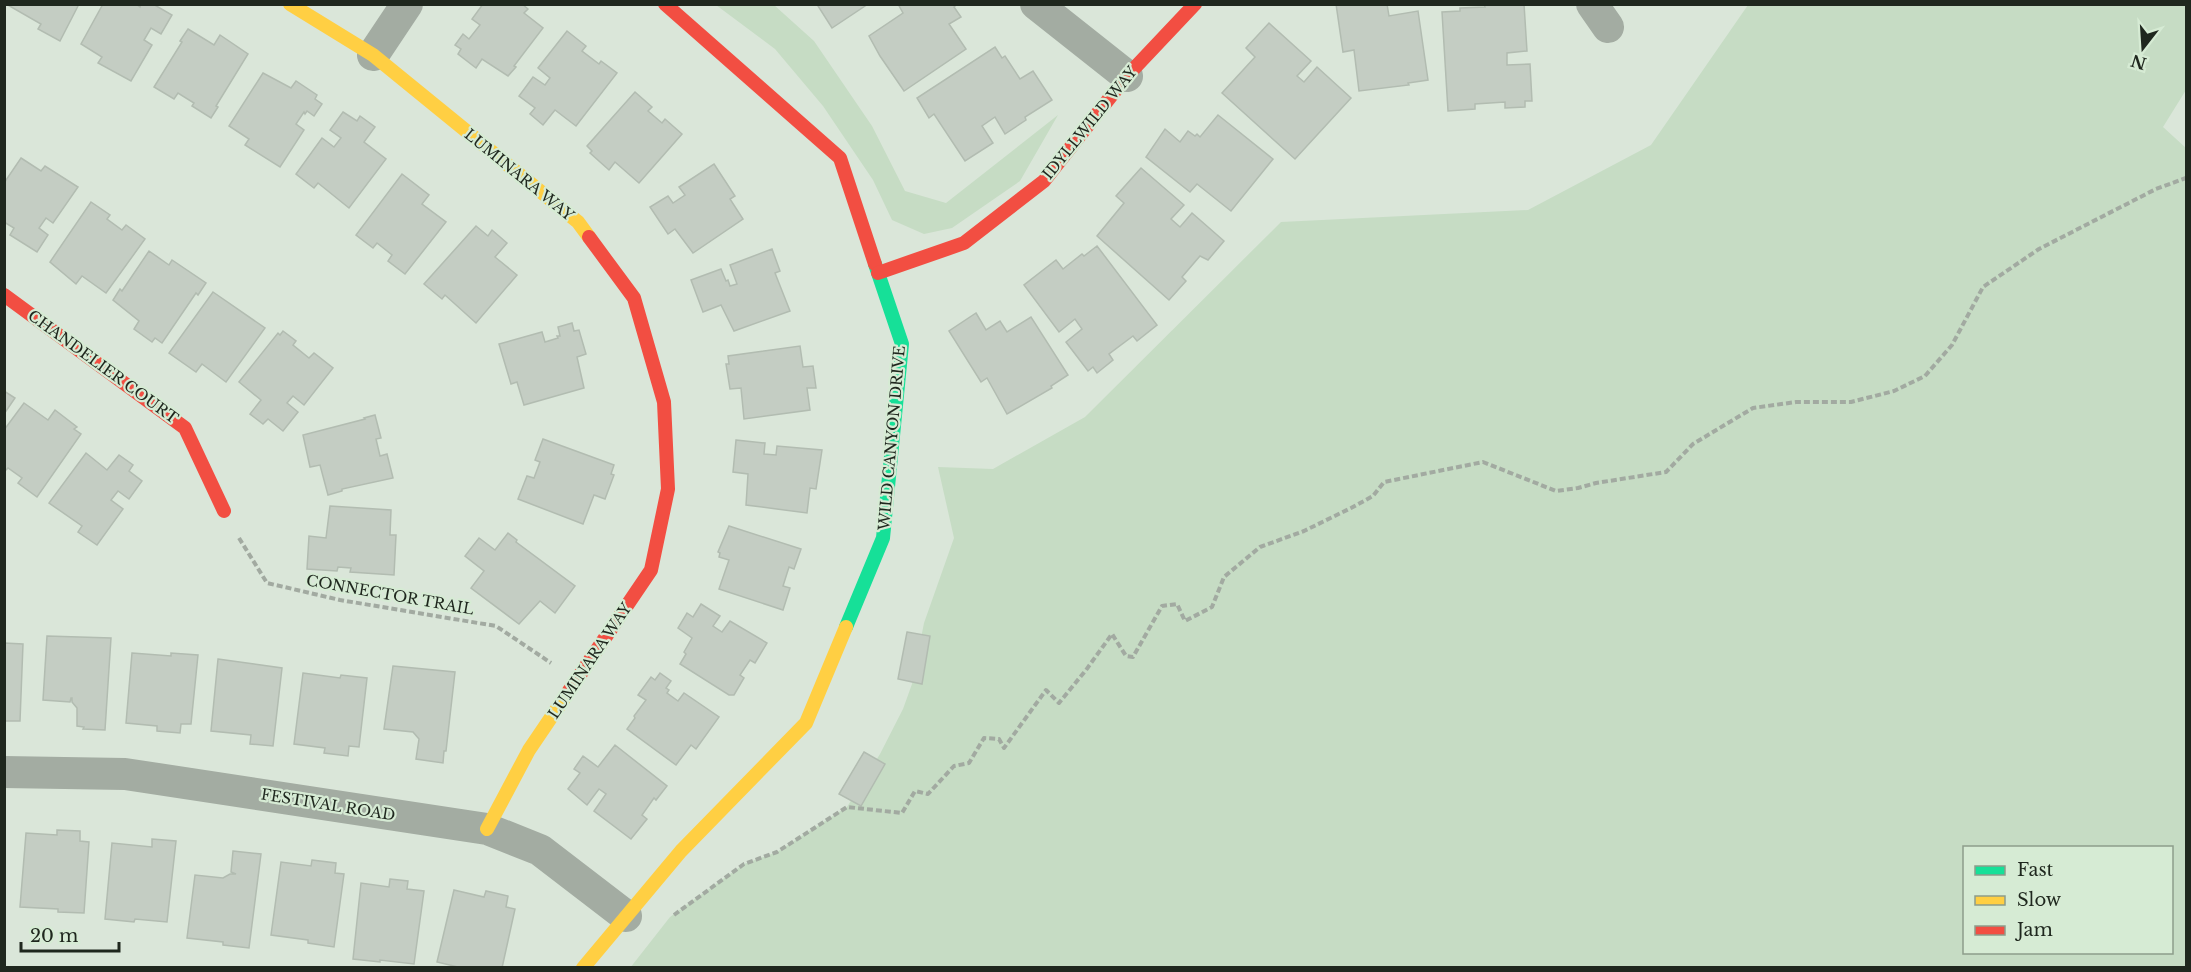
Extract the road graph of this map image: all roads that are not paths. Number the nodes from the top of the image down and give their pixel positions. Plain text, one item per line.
1 (290, 4) edge
2 (407, 4) edge
3 (664, 4) edge
4 (1036, 4) edge
5 (1195, 4) edge
6 (373, 55) junction
7 (1127, 76) junction
8 (878, 273) junction
9 (4, 295) edge
10 (224, 511) road end
11 (4, 772) edge
12 (487, 829) junction
13 (626, 916) junction
14 (583, 968) edge

1 - 6 street, LUMINARA WAY
2 - 6 street
3 - 8 street, WILD CANYON DRIVE
4 - 7 street
5 - 7 street, IDYLLWILD WAY
6 - 12 street, LUMINARA WAY
7 - 8 street, IDYLLWILD WAY
8 - 13 street, WILD CANYON DRIVE
9 - 10 street, CHANDELIER COURT
11 - 12 street, FESTIVAL ROAD
12 - 13 street, FESTIVAL ROAD
13 - 14 street, WILD CANYON DRIVE

